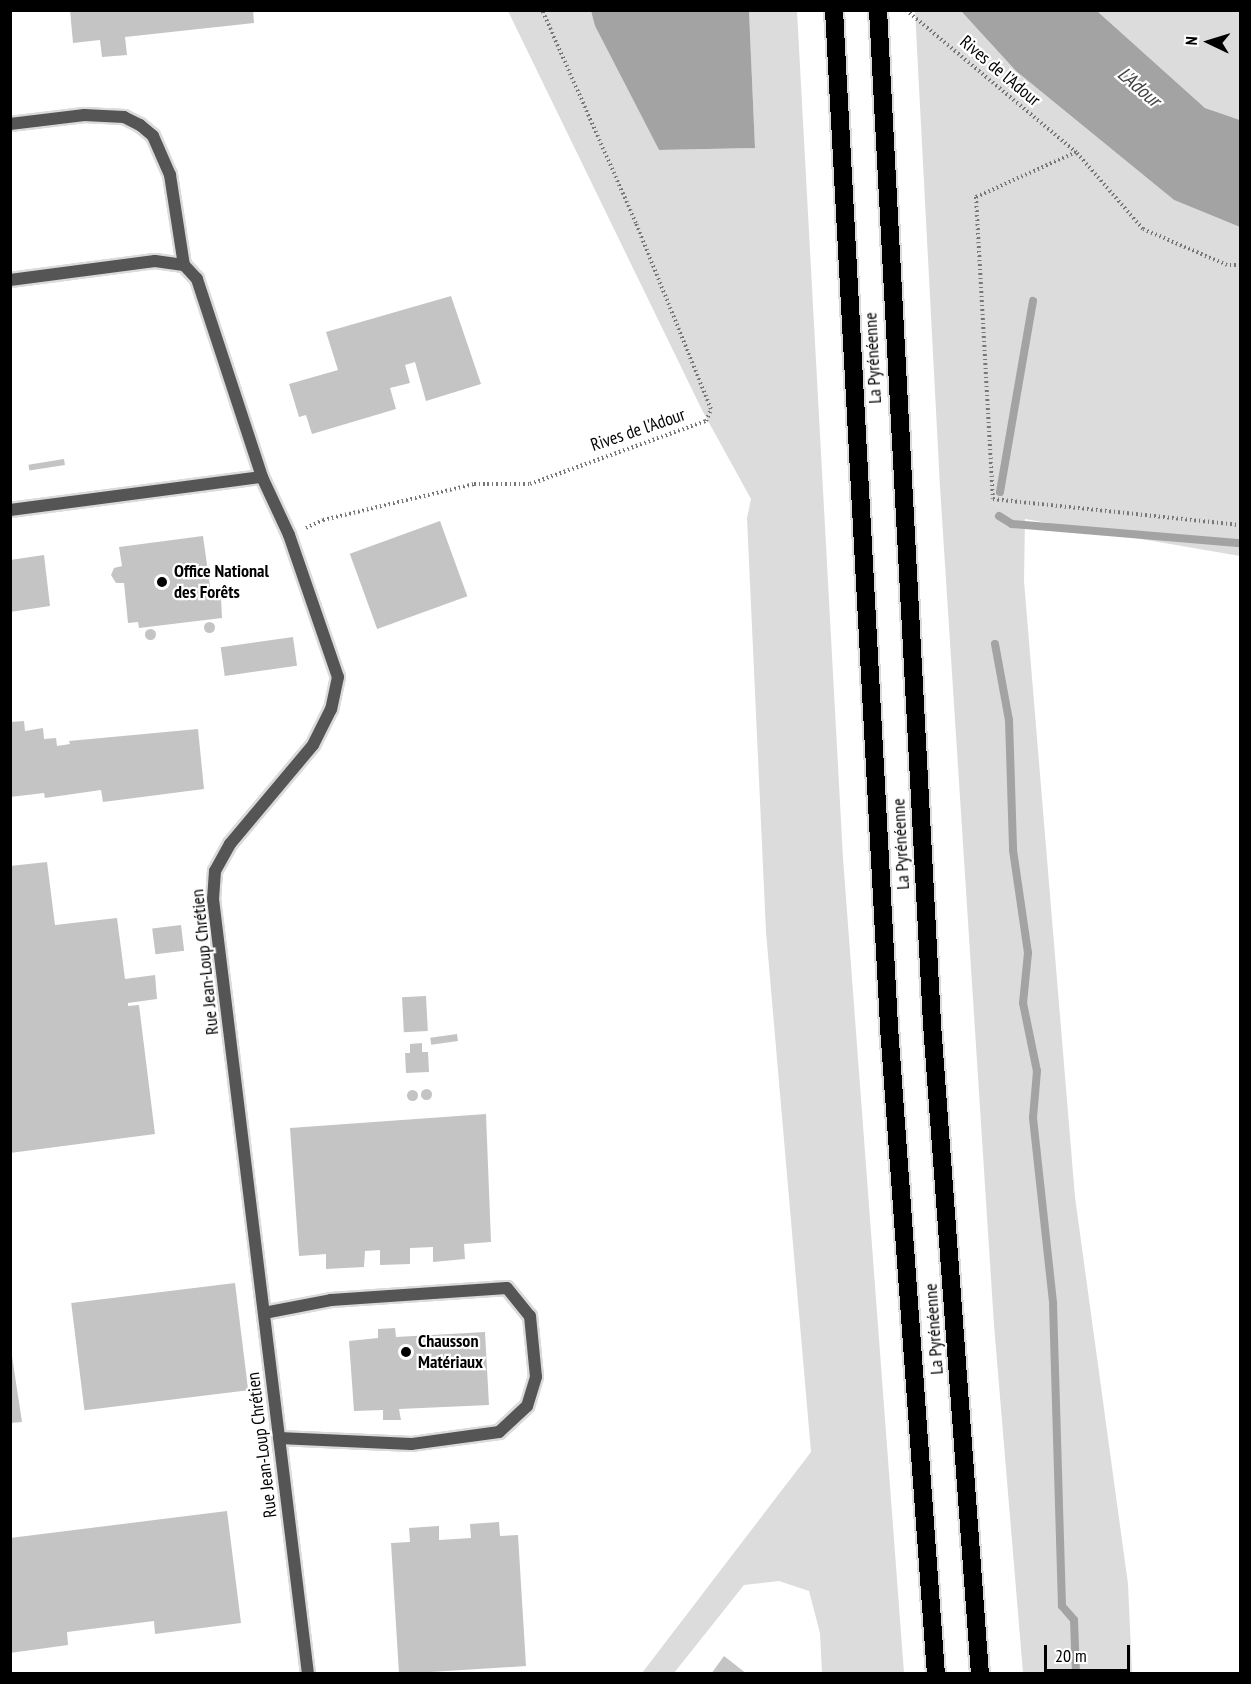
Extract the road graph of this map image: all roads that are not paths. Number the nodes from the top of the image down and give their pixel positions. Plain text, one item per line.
1 (878, 10) edge
2 (835, 20) edge
3 (10, 124) edge
4 (184, 265) junction
5 (10, 280) edge
6 (262, 477) junction
7 (10, 510) edge
8 (264, 1313) junction
9 (279, 1438) junction
10 (308, 1674) edge
11 (936, 1674) edge
12 (980, 1674) edge

1 - 12 highway, La Pyrénéenne
2 - 11 highway, La Pyrénéenne
3 - 4 street
4 - 5 street
4 - 6 street, Rue Jean-Loup Chrétien
6 - 7 street
6 - 8 street, Rue Jean-Loup Chrétien
8 - 9 street, Rue Jean-Loup Chrétien
8 - 9 street
9 - 10 street, Rue Jean-Loup Chrétien

